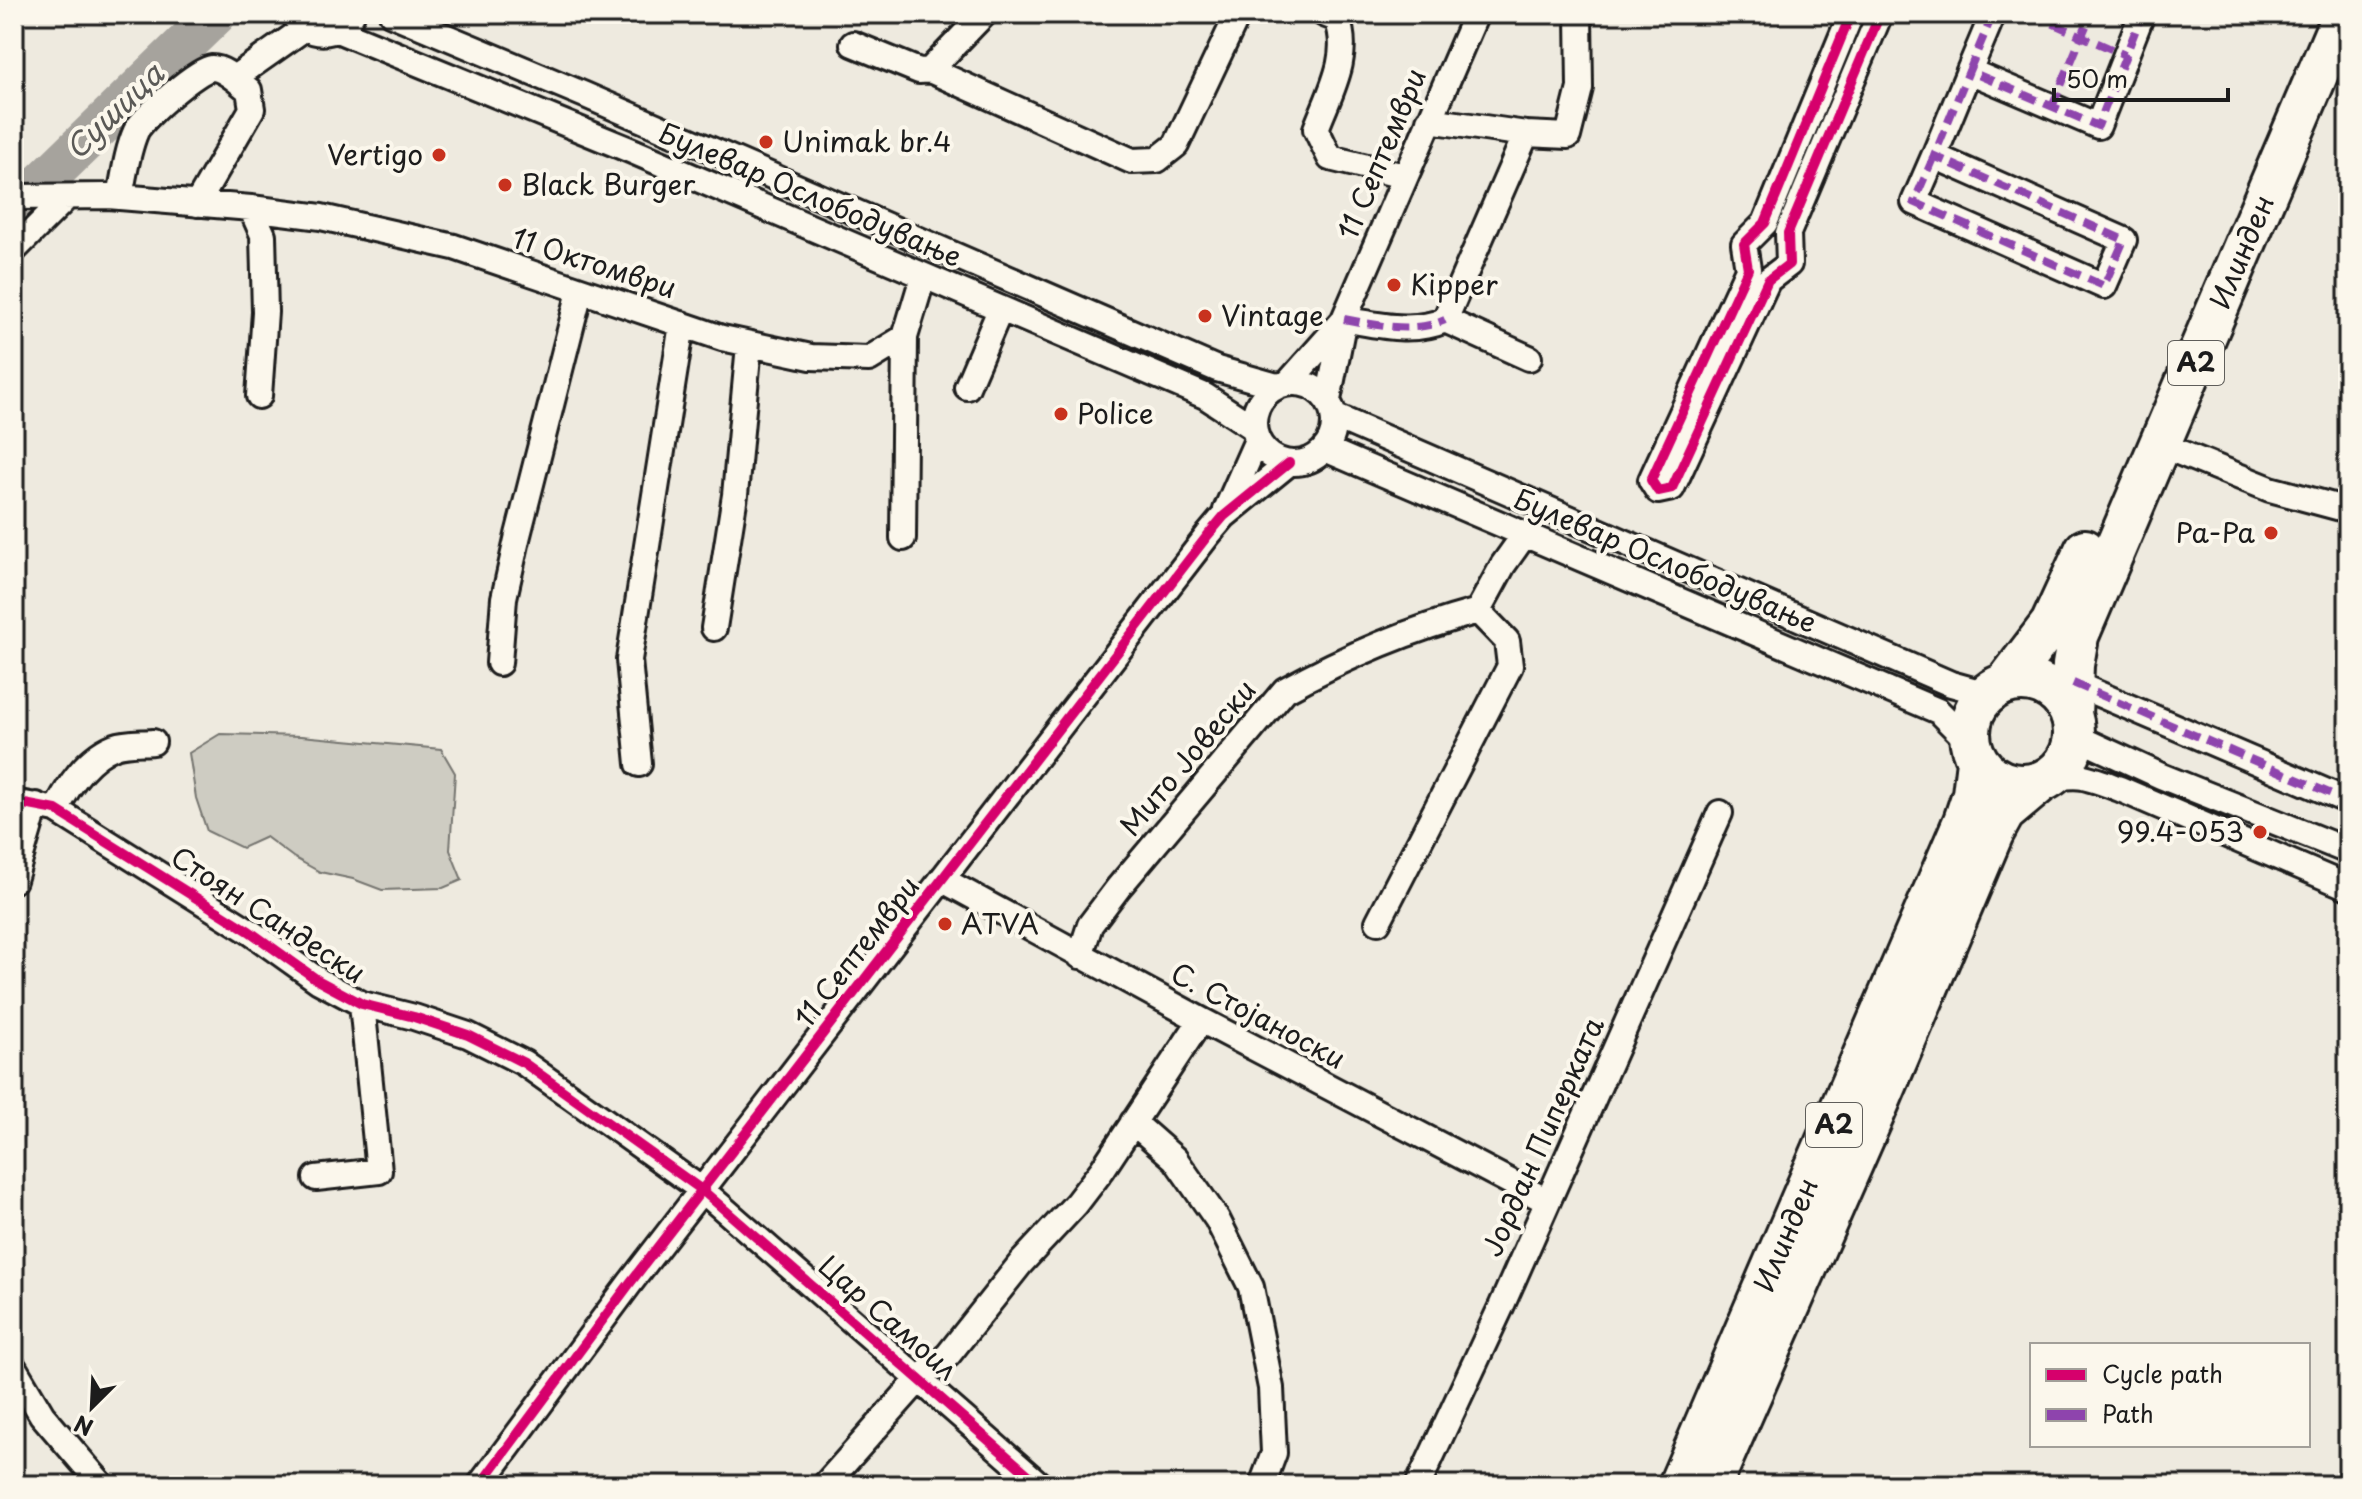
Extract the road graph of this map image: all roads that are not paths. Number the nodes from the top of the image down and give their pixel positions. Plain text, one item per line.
1 (392, 14) edge
2 (984, 14) edge
3 (1238, 14) edge
4 (1324, 14) edge
5 (1476, 14) edge
6 (1579, 14) edge
7 (1851, 14) edge
8 (1880, 14) edge
9 (1993, 14) edge
10 (2142, 14) edge
11 (2316, 14) edge
12 (2343, 14) edge
13 (316, 23) edge
14 (853, 44) dead end
15 (930, 70) junction
16 (1969, 71) junction
17 (234, 78) junction
18 (1429, 120) junction
19 (1526, 134) junction
20 (1934, 156) junction
21 (1404, 176) junction
22 (14, 197) edge
23 (120, 197) junction
24 (55, 198) junction
25 (197, 204) junction
26 (251, 208) junction
27 (14, 250) edge
28 (923, 277) junction
29 (580, 291) junction
30 (1000, 310) junction
31 (1344, 319) junction
32 (1445, 320) junction
33 (682, 324) junction
34 (905, 337) junction
35 (749, 345) junction
36 (1529, 358) dead end
37 (1283, 384) junction
38 (967, 387) dead end
39 (259, 396) dead end
40 (1331, 408) junction
41 (1256, 434) junction
42 (2161, 445) junction
43 (1325, 449) junction
44 (1289, 463) junction
45 (2348, 510) edge
46 (1224, 516) junction
47 (1525, 534) junction
48 (903, 538) dead end
49 (1478, 611) junction
50 (714, 628) dead end
51 (499, 663) dead end
52 (1997, 689) junction
53 (2073, 711) junction
54 (153, 742) dead end
55 (1974, 752) junction
56 (639, 764) dead end
57 (2042, 781) junction
58 (2348, 801) edge
59 (35, 805) edge
60 (1720, 813) dead end
61 (2348, 851) edge
62 (14, 880) edge
63 (943, 880) junction
64 (2348, 887) edge
65 (1378, 922) dead end
66 (1080, 956) junction
67 (362, 1004) junction
68 (1201, 1020) junction
69 (1133, 1122) junction
70 (316, 1178) dead end
71 (702, 1190) junction
72 (1547, 1201) junction
73 (14, 1368) edge
74 (920, 1378) junction
75 (102, 1485) edge
76 (480, 1485) edge
77 (825, 1485) edge
78 (1040, 1485) edge
79 (1262, 1485) edge
80 (1418, 1485) edge
81 (1679, 1485) edge
82 (1711, 1485) edge

1 - 37 street, Булевар Ослободување
2 - 15 street
3 - 15 street
4 - 21 street
5 - 18 street, 11 Септември
6 - 19 street
7 - 8 street
9 - 16 street
10 - 16 street
11 - 52 main road, Илинден / A2
12 - 42 main road, Илинден / A2
13 - 17 street
13 - 28 street, Булевар Ослободување
14 - 15 street
16 - 20 street
17 - 23 street
17 - 25 street
18 - 19 street
18 - 21 street, 11 Септември
19 - 32 street
20 - 20 street
21 - 31 street, 11 Септември
22 - 24 street
23 - 24 street, 11 Октомври
23 - 25 street, 11 Октомври
24 - 27 street
25 - 26 street, 11 Октомври
26 - 29 street, 11 Октомври
26 - 39 street
28 - 30 street, Булевар Ослободување
28 - 34 street
29 - 33 street, 11 Октомври
29 - 51 street
30 - 38 street
30 - 41 street, Булевар Ослободување
31 - 32 street
31 - 37 street, 11 Септември
31 - 40 street, 11 Септември
32 - 36 street
33 - 35 street, 11 Октомври
33 - 56 street
34 - 35 street, 11 Октомври
34 - 48 street
35 - 50 street
37 - 40 street
37 - 41 street
40 - 43 street
40 - 52 street, Булевар Ослободување
41 - 44 street
41 - 46 street, 11 Септември
42 - 45 street
42 - 53 main road, Илинден / A2
43 - 44 street
43 - 47 street, Булевар Ослободување
44 - 46 street, 11 Септември
46 - 63 street, 11 Септември
47 - 49 street
47 - 55 street, Булевар Ослободување
49 - 65 street
49 - 66 street, Мито Јовески
52 - 53 main road
52 - 55 main road, Илинден / A2
53 - 57 main road, Илинден / A2
53 - 58 street
53 - 61 street
54 - 59 street
55 - 57 main road
55 - 81 main road, Илинден / A2
57 - 64 street
57 - 82 main road, Илинден / A2
59 - 62 street
59 - 67 street, Стоян Сандески
60 - 72 street, Јордан Пиперката
63 - 66 street, С. Стојаноски
63 - 71 street, 11 Септември
66 - 68 street, С. Стојаноски
67 - 70 street
67 - 71 street, Стоян Сандески
68 - 69 street
68 - 72 street, С. Стојаноски
69 - 74 street
69 - 79 street
71 - 74 street, Цар Самоил
71 - 76 street, 11 Септември
72 - 80 street, Јордан Пиперката
73 - 75 street
74 - 77 street
74 - 78 street, Цар Самоил

